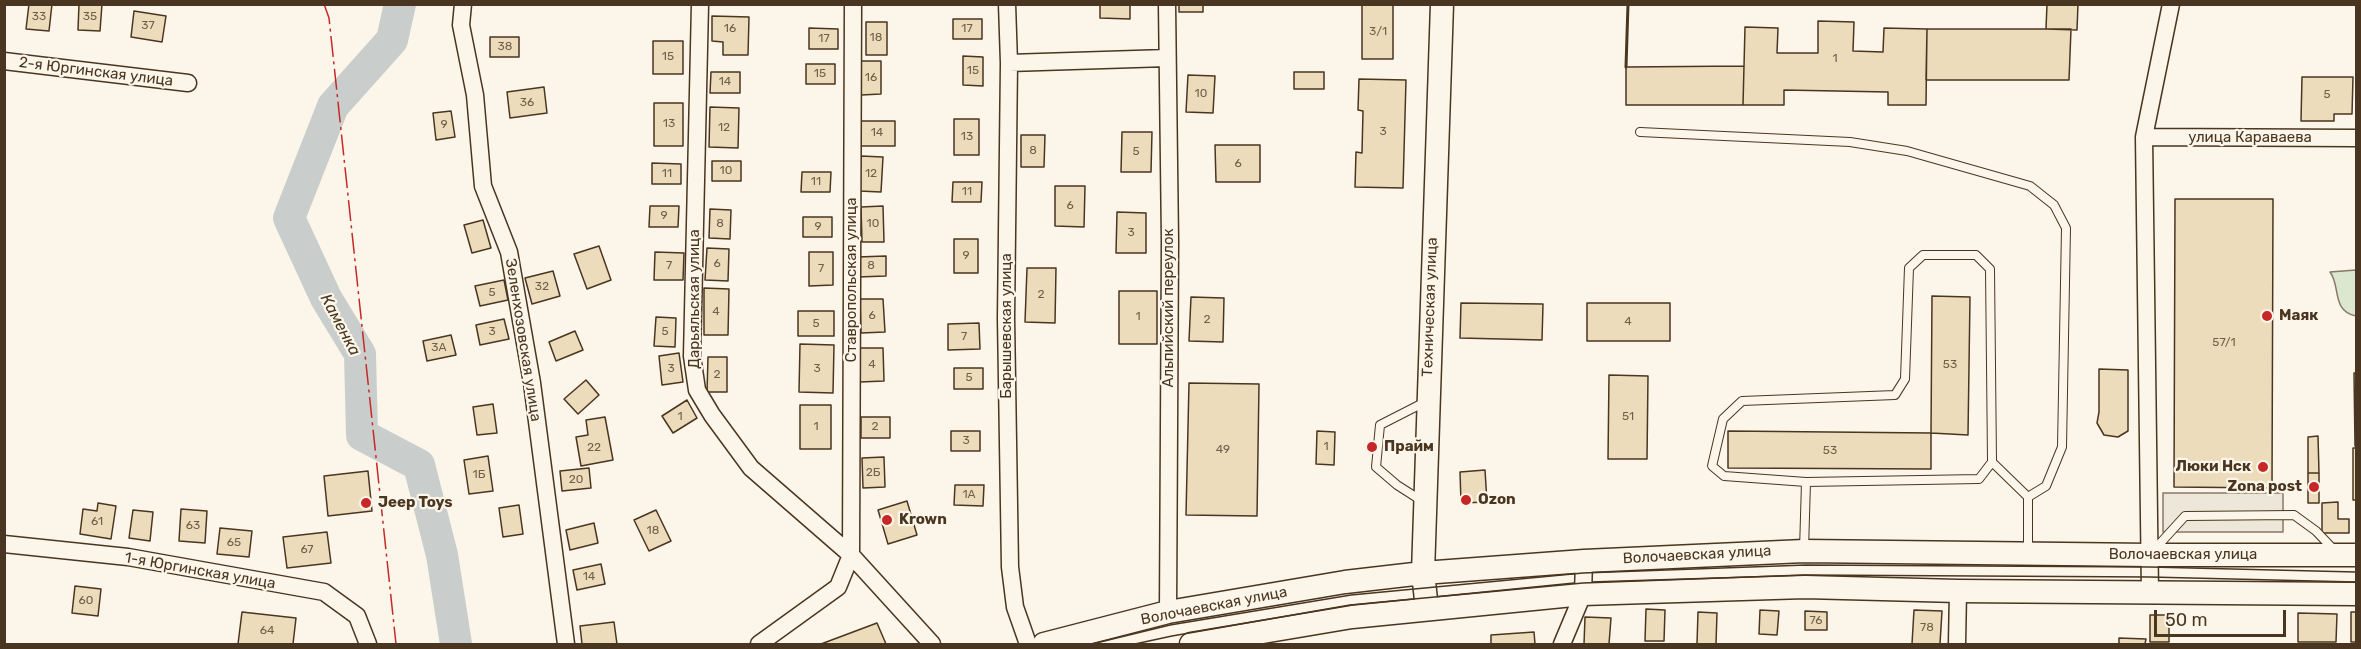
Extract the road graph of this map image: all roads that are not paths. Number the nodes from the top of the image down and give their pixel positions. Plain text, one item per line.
1 (463, 4) edge
2 (700, 4) edge
3 (853, 4) edge
4 (1007, 4) edge
5 (1167, 4) edge
6 (1442, 4) edge
7 (2171, 4) edge
8 (1167, 58) junction
9 (4, 61) edge
10 (1009, 63) junction
11 (188, 83) dead end
12 (1640, 132) dead end
13 (2144, 137) junction
14 (2356, 138) edge
15 (1427, 401) junction
16 (1992, 462) junction
17 (1806, 482) junction
18 (2028, 497) junction
19 (1426, 503) junction
20 (4, 544) edge
21 (1803, 550) junction
22 (2028, 554) junction
23 (851, 555) junction
24 (2150, 555) junction
25 (2348, 555) edge
26 (1584, 561) junction
27 (1423, 573) junction
28 (1958, 591) junction
29 (2150, 593) junction
30 (1583, 594) junction
31 (2356, 594) edge
32 (1427, 609) junction
33 (1168, 612) junction
34 (368, 645) edge
35 (566, 645) edge
36 (759, 645) edge
37 (932, 645) edge
38 (1028, 645) edge
39 (1044, 645) edge
40 (1191, 645) edge
41 (1562, 645) edge
42 (1957, 645) edge

1 - 35 street, Зеленхозовская улица
2 - 23 street, Дарьяльская улица
3 - 23 street, Ставропольская улица
4 - 10 street, Барышевская улица
5 - 8 street, Альпийский переулок
6 - 15 main road, Техническая улица
7 - 13 street
8 - 10 street
8 - 33 street, Альпийский переулок
9 - 11 street, 2-я Юргинская улица
10 - 38 street, Барышевская улица
12 - 18 lane
13 - 14 street, улица Караваева
13 - 24 street
15 - 19 main road, Техническая улица
15 - 19 lane
16 - 17 lane
16 - 17 lane
16 - 18 lane
17 - 21 lane
18 - 22 lane
19 - 27 main road, Техническая улица
20 - 34 street, 1-я Юргинская улица
21 - 22 main road, Волочаевская улица
21 - 26 main road, Волочаевская улица
22 - 24 main road, Волочаевская улица
23 - 36 street
23 - 37 street, Дарьяльская улица
24 - 25 main road, Волочаевская улица
24 - 25 lane
24 - 29 street
26 - 27 main road, Волочаевская улица
26 - 30 street
27 - 32 main road, Техническая улица
27 - 33 main road, Волочаевская улица
28 - 29 main road
28 - 30 main road
28 - 42 street
29 - 31 main road
30 - 32 main road
30 - 41 street
32 - 40 main road
33 - 39 main road, Волочаевская улица

